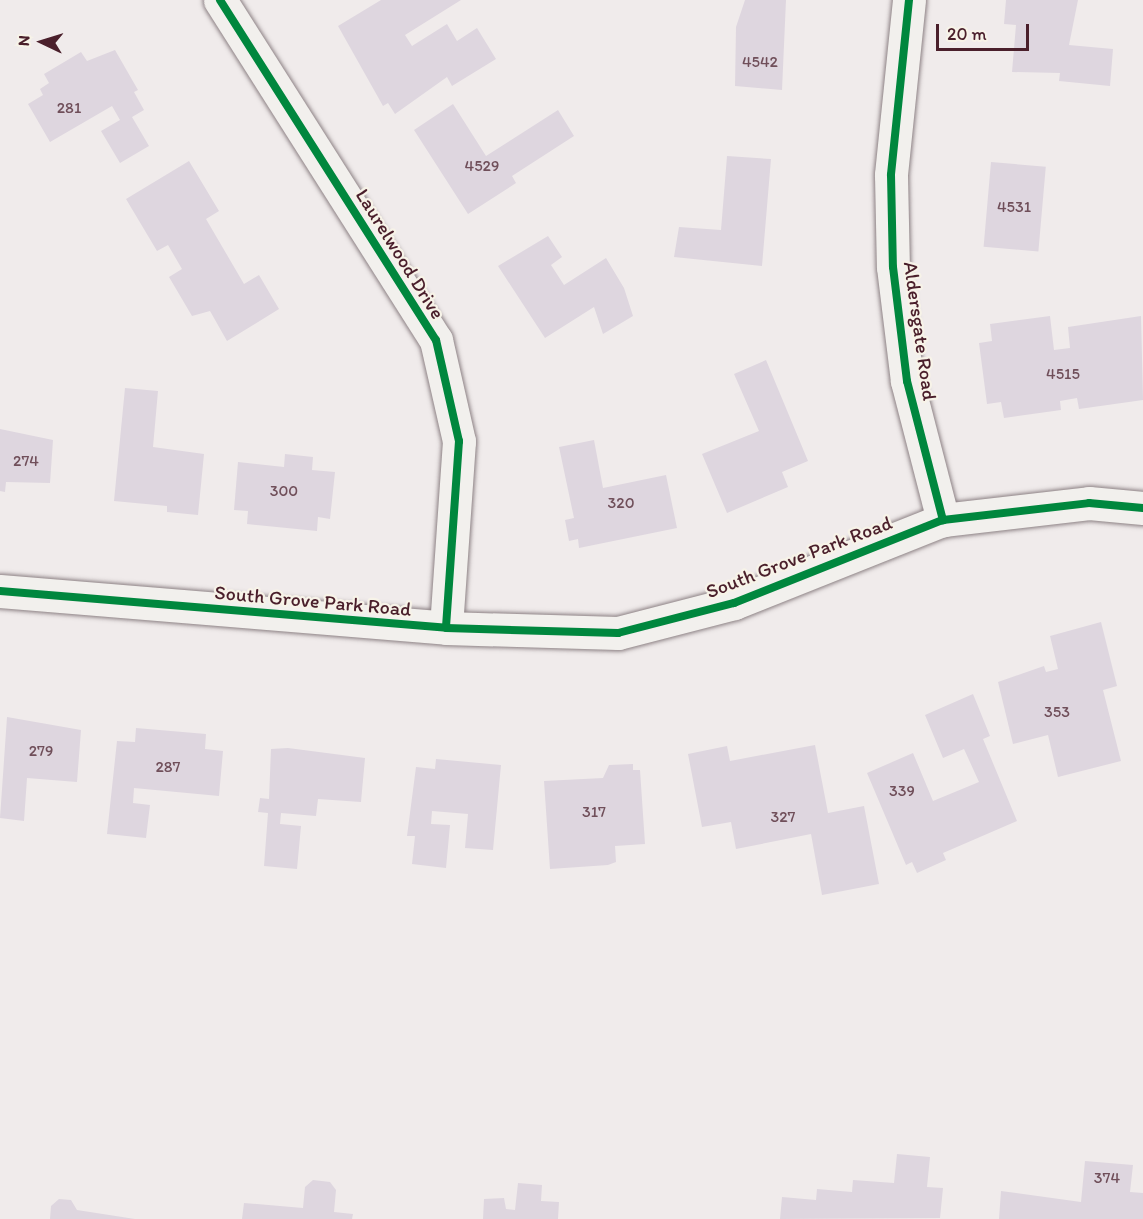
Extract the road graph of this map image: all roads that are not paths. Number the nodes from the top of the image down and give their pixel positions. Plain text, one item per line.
1 (220, 0) edge
2 (909, 0) edge
3 (1143, 508) edge
4 (943, 520) junction
5 (0, 591) edge
6 (446, 628) junction

1 - 6 street, Laurelwood Drive
2 - 4 street, Aldersgate Road
3 - 4 street, South Grove Park Road
4 - 6 street, South Grove Park Road
5 - 6 street, South Grove Park Road

